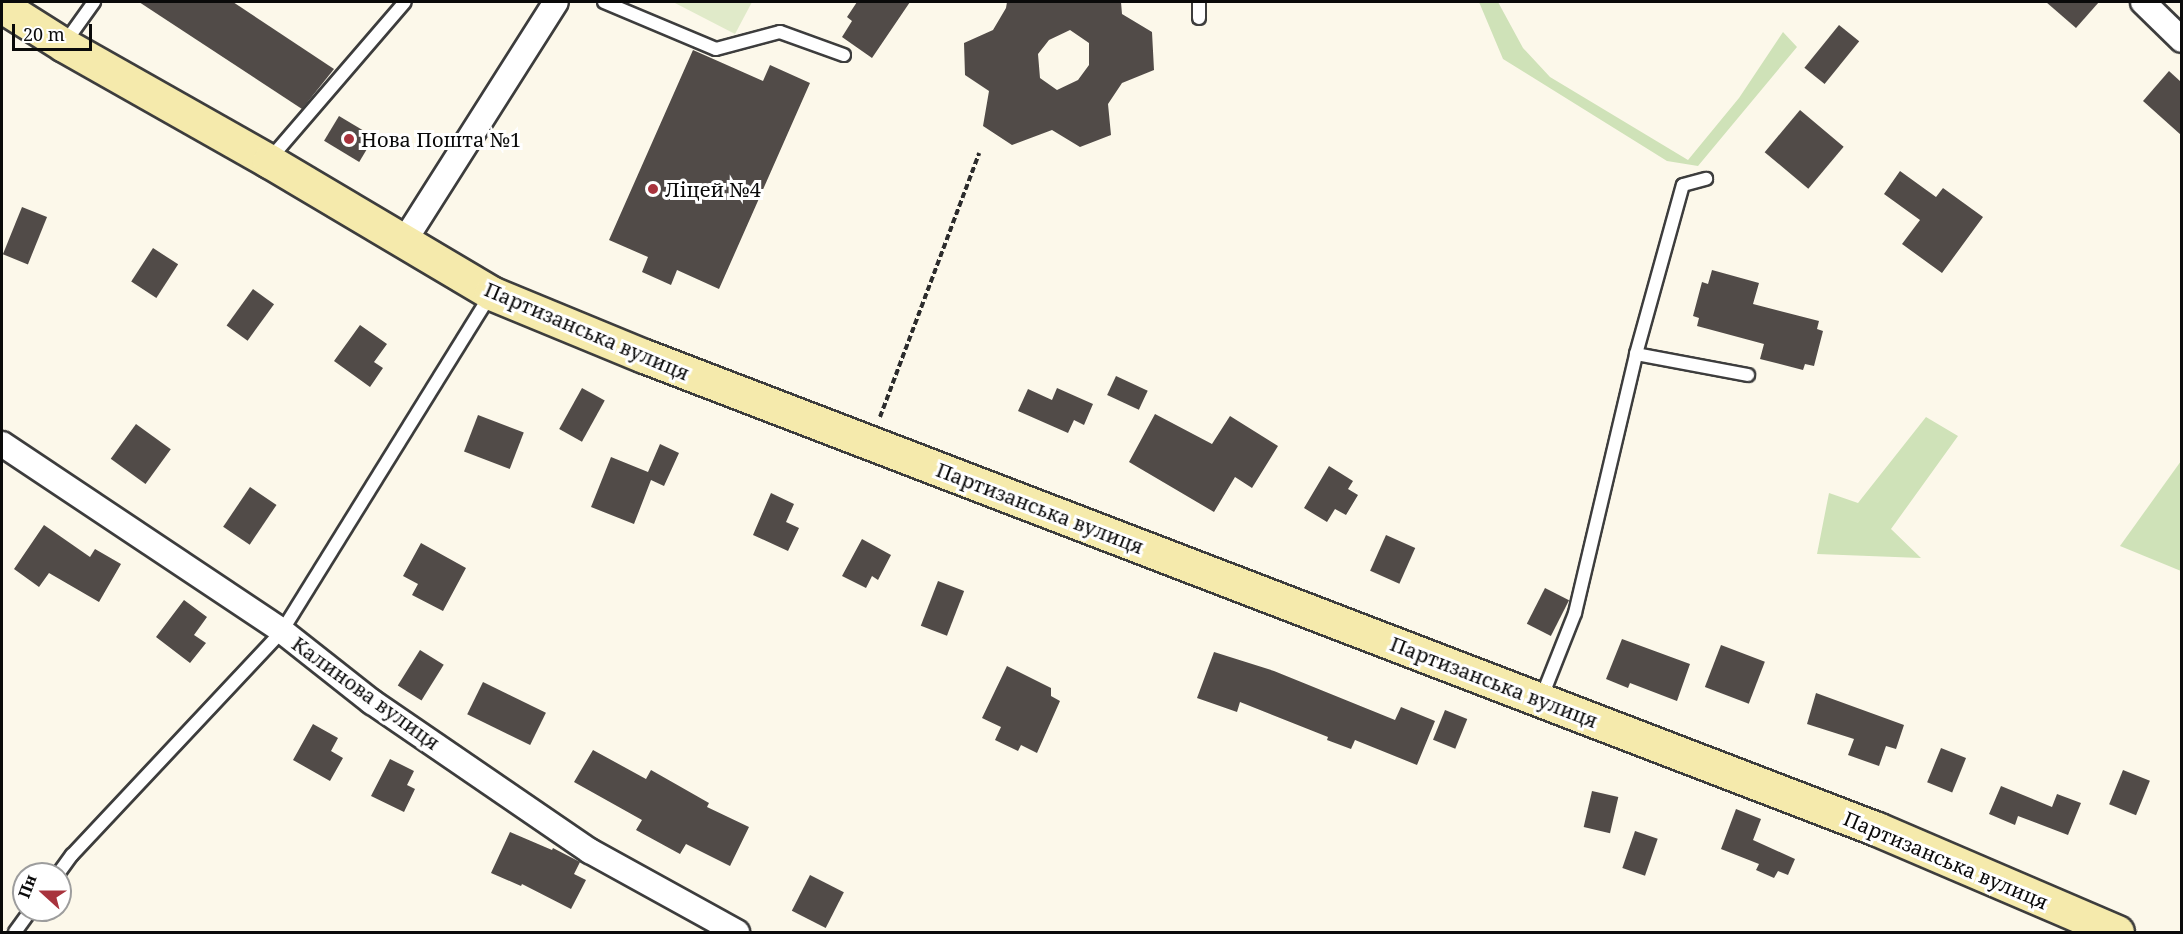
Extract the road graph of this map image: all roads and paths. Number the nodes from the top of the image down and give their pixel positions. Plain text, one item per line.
1 (94, 2) edge
2 (405, 2) edge
3 (556, 2) edge
4 (604, 2) edge
5 (1199, 2) edge
6 (2144, 2) edge
7 (2, 6) edge
8 (1199, 18) dead end
9 (2181, 40) edge
10 (64, 45) junction
11 (844, 56) dead end
12 (979, 153) dead end
13 (268, 161) junction
14 (1706, 179) dead end
15 (403, 243) junction
16 (491, 294) junction
17 (1636, 354) junction
18 (1748, 375) dead end
19 (870, 443) junction
20 (2, 444) edge
21 (282, 631) junction
22 (1541, 700) junction
23 (67, 862) edge
24 (737, 933) edge
25 (2116, 933) edge

1 - 10 lane
2 - 13 lane
3 - 15 street
4 - 11 lane
5 - 8 lane
6 - 9 street
7 - 10 main road, Партизанська вулиця
10 - 13 main road, Партизанська вулиця
12 - 19 path
13 - 15 main road, Партизанська вулиця
14 - 17 lane
15 - 16 main road, Партизанська вулиця
16 - 19 main road, Партизанська вулиця
16 - 21 lane
17 - 18 lane
17 - 22 lane
19 - 22 main road, Партизанська вулиця
20 - 21 street, Калинова вулиця
21 - 23 lane
21 - 24 street, Калинова вулиця
22 - 25 main road, Партизанська вулиця

